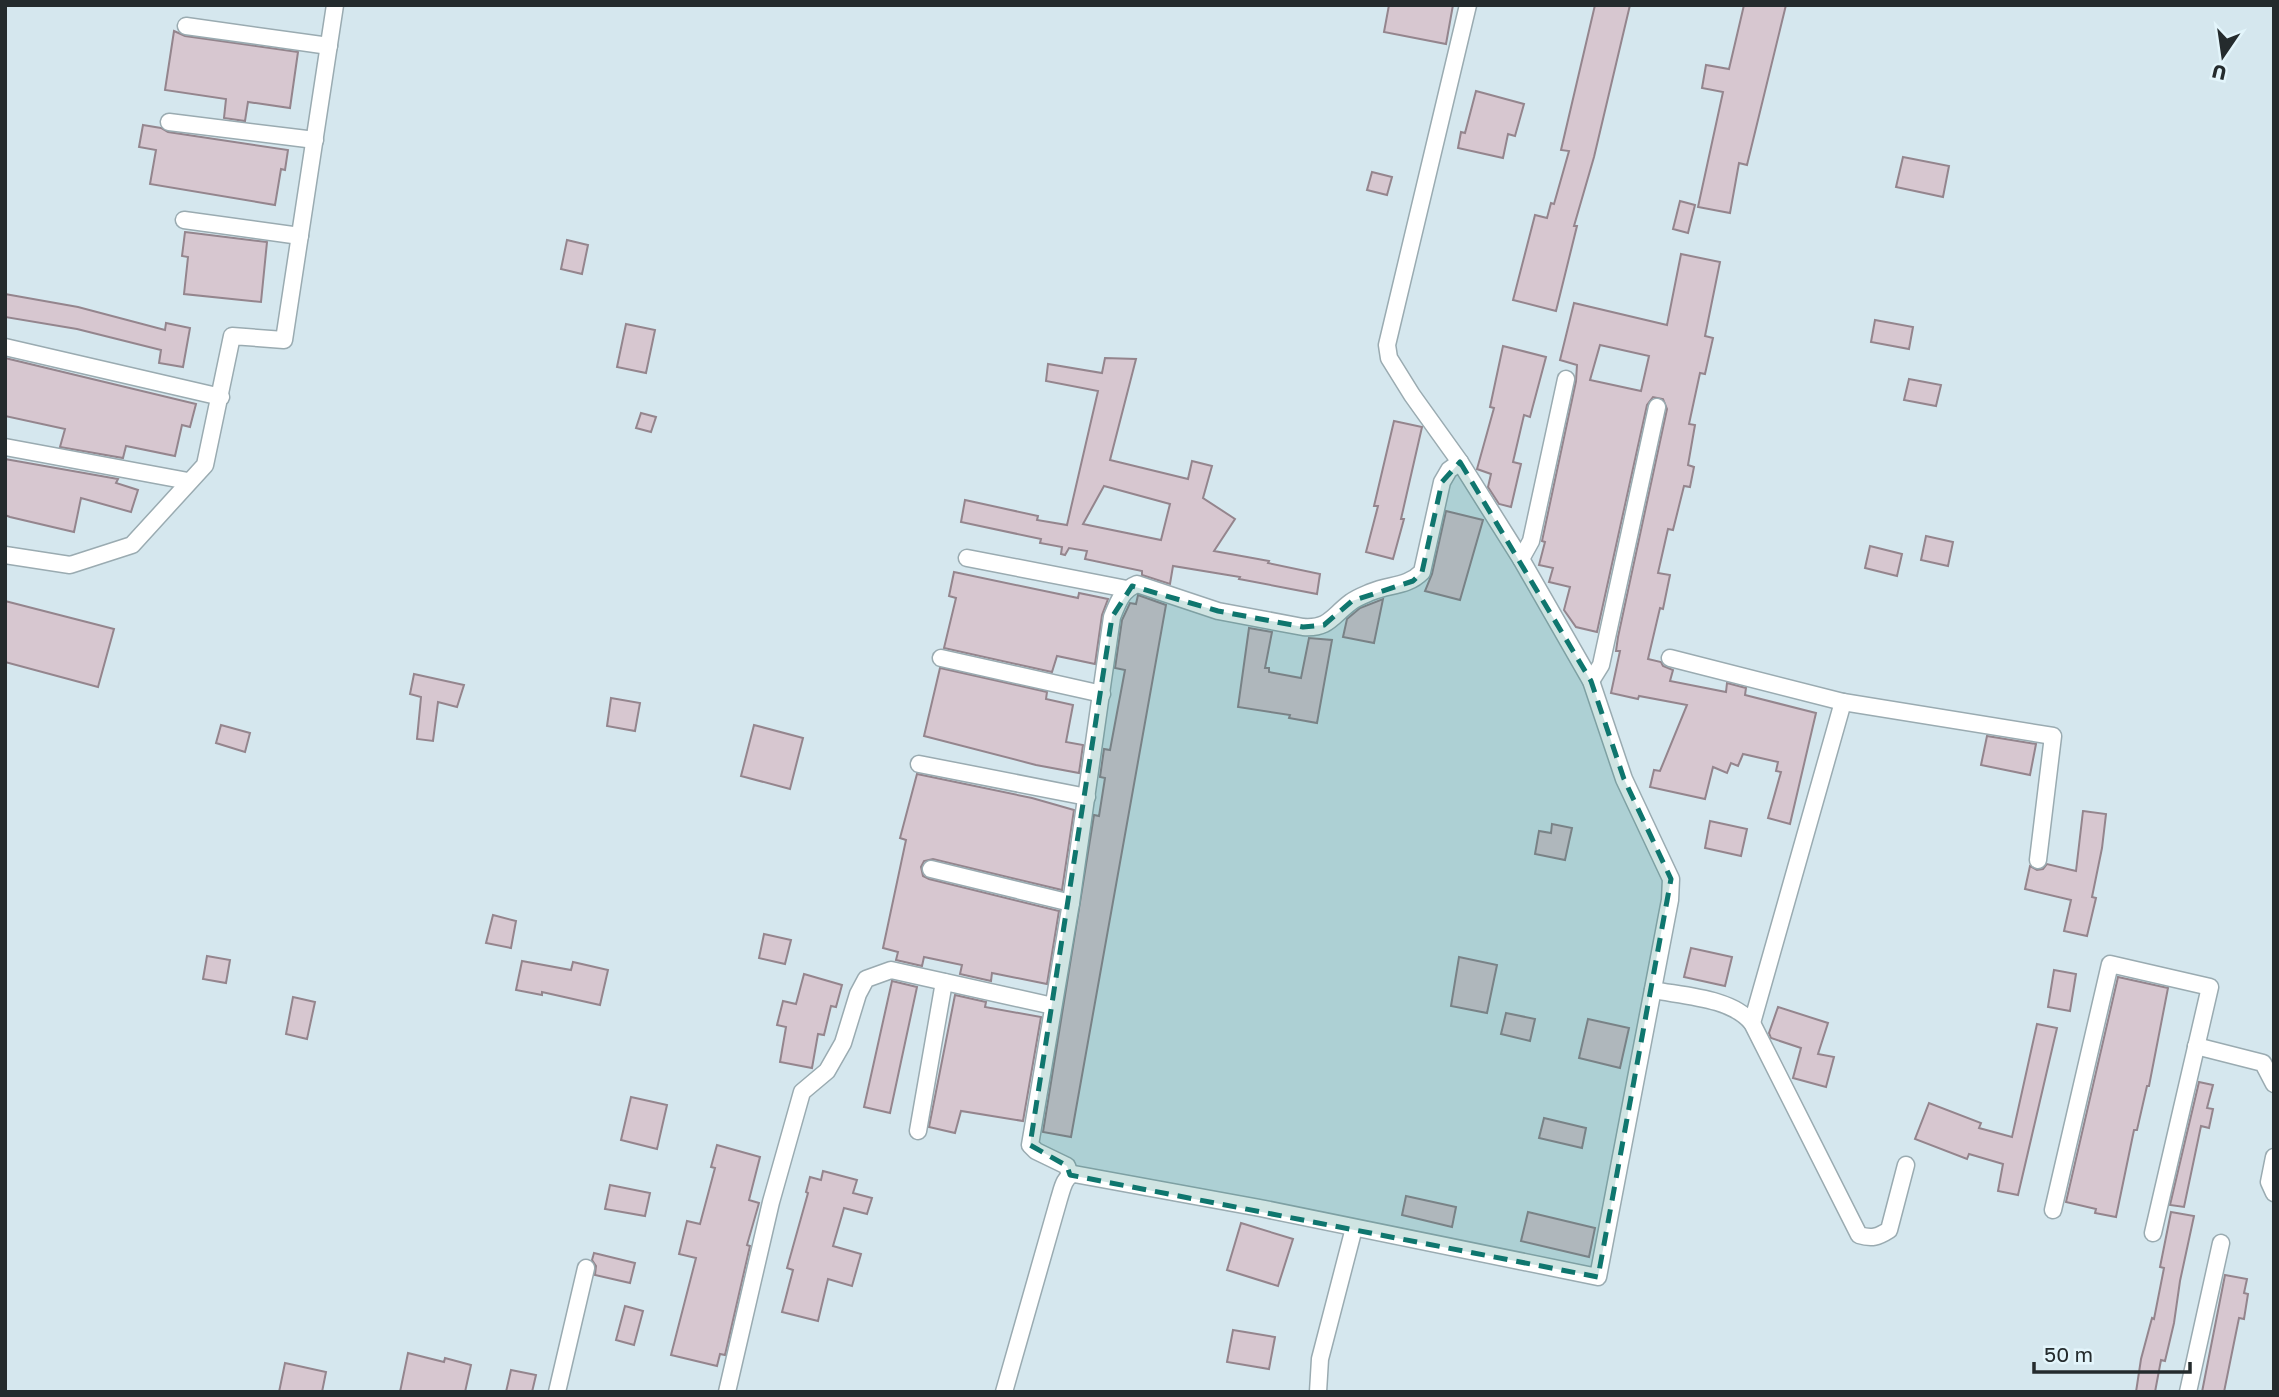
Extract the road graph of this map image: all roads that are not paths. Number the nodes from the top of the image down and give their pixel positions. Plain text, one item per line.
1 (335, 5) edge
2 (1468, 5) edge
3 (186, 26) dead end
4 (329, 46) junction
5 (169, 122) dead end
6 (315, 140) junction
7 (184, 220) dead end
8 (300, 236) junction
9 (5, 347) edge
10 (1566, 379) dead end
11 (221, 397) junction
12 (1657, 407) dead end
13 (5, 447) edge
14 (1460, 462) junction
15 (188, 481) junction
16 (5, 555) edge
17 (967, 558) dead end
18 (1521, 559) junction
19 (1127, 589) junction
20 (941, 658) dead end
21 (1670, 658) dead end
22 (1591, 681) junction
23 (1102, 694) junction
24 (1843, 702) junction
25 (919, 764) dead end
26 (1087, 797) junction
27 (2038, 860) dead end
28 (931, 869) dead end
29 (1070, 903) junction
30 (944, 982) junction
31 (1653, 990) junction
32 (1053, 1006) junction
33 (1752, 1023) junction
34 (2196, 1046) junction
35 (2274, 1084) edge
36 (918, 1131) dead end
37 (2274, 1157) edge
38 (1906, 1166) dead end
39 (1070, 1175) junction
40 (2274, 1193) edge
41 (2053, 1210) dead end
42 (1354, 1228) junction
43 (2153, 1233) dead end
44 (2221, 1243) dead end
45 (586, 1268) dead end
46 (557, 1392) edge
47 (727, 1392) edge
48 (1004, 1392) edge
49 (1318, 1392) edge
50 (2188, 1392) edge

1 - 4 street
2 - 14 street
3 - 4 street
4 - 6 street
5 - 6 street
6 - 8 street
7 - 8 street
8 - 11 street
9 - 11 street
10 - 18 street
11 - 15 street
12 - 22 street
13 - 15 street
14 - 18 street
14 - 19 street
15 - 16 street
17 - 19 street
18 - 22 street
19 - 23 street
20 - 23 street
21 - 24 street
22 - 31 street
23 - 26 street
24 - 27 street
24 - 33 street
25 - 26 street
26 - 29 street
28 - 29 street
29 - 32 street
30 - 32 street
30 - 36 street
30 - 47 street
31 - 33 street
31 - 42 street
32 - 39 street
33 - 38 street
34 - 35 street
34 - 41 street
34 - 43 street
37 - 40 street
39 - 42 street
39 - 48 street
42 - 49 street
44 - 50 street
45 - 46 street

